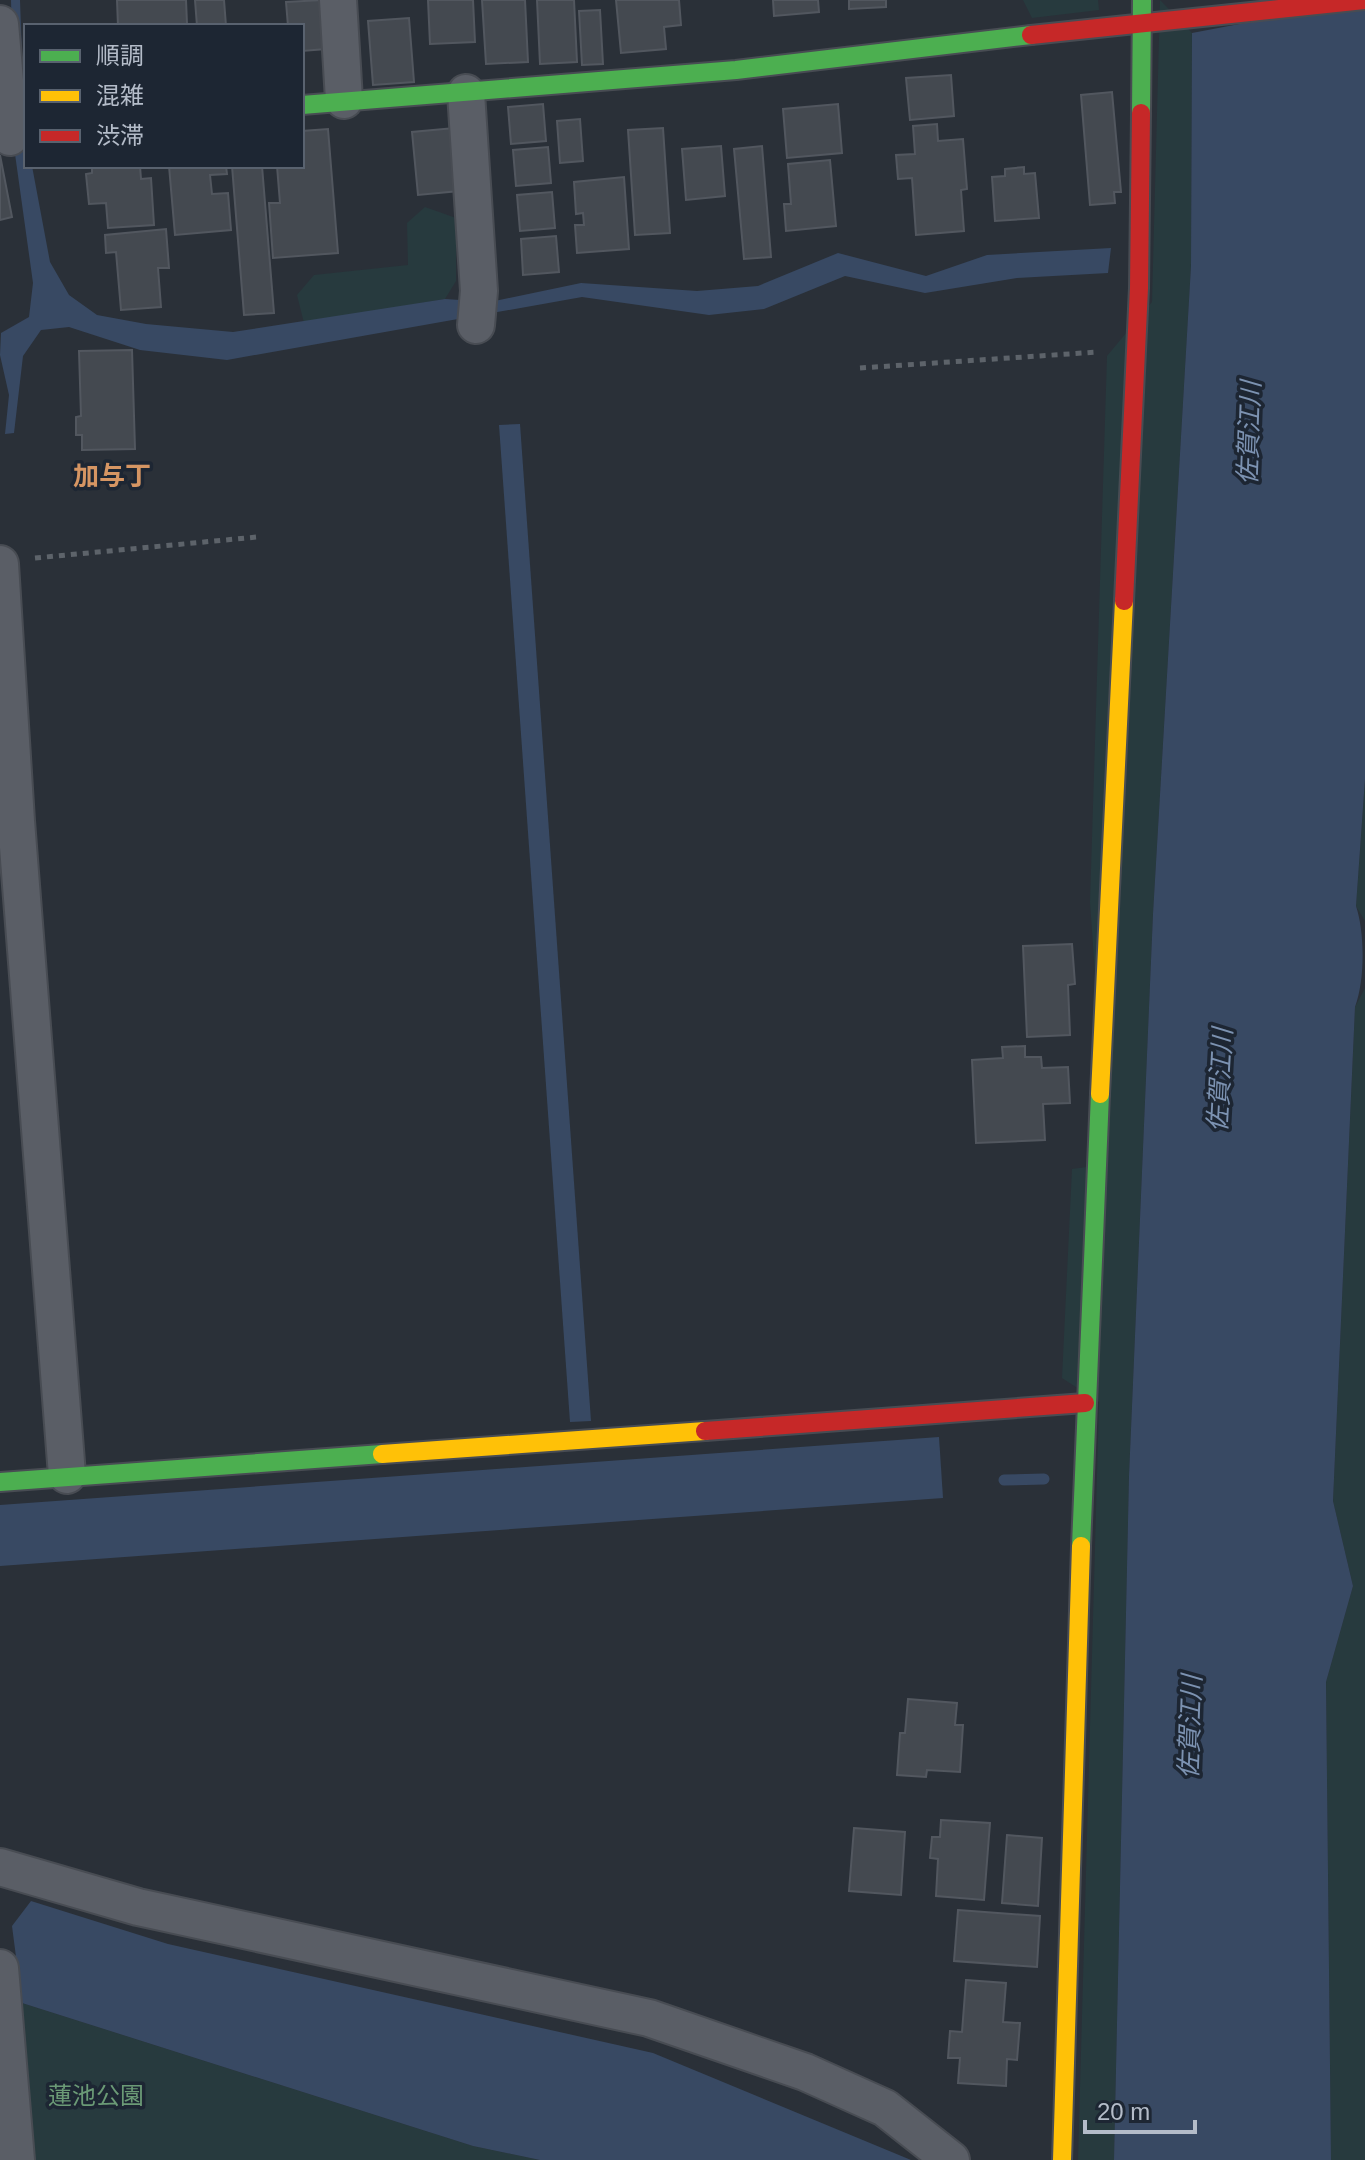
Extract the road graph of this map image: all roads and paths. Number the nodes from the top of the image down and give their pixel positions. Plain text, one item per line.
1 (338, 0) edge
2 (1142, 0) edge
3 (1365, 0) edge
4 (1150, 21) junction
5 (0, 24) edge
6 (466, 93) junction
7 (344, 100) junction
8 (304, 105) edge
9 (12, 136) edge
10 (478, 308) dead end
11 (1104, 338) dead end
12 (860, 368) dead end
13 (257, 537) dead end
14 (15, 561) edge
15 (1085, 1403) junction
16 (67, 1475) junction
17 (0, 1482) edge
18 (0, 1867) edge
19 (0, 1968) edge
20 (16, 2160) edge
21 (951, 2160) edge
22 (1062, 2160) edge

1 - 7 street
2 - 4 street
3 - 4 street
4 - 6 street
4 - 15 street
5 - 9 street
6 - 7 street
6 - 10 street
7 - 8 street
11 - 12 path
13 - 14 path
14 - 16 street
15 - 16 street
15 - 22 street
16 - 17 street
18 - 21 street
19 - 20 street

